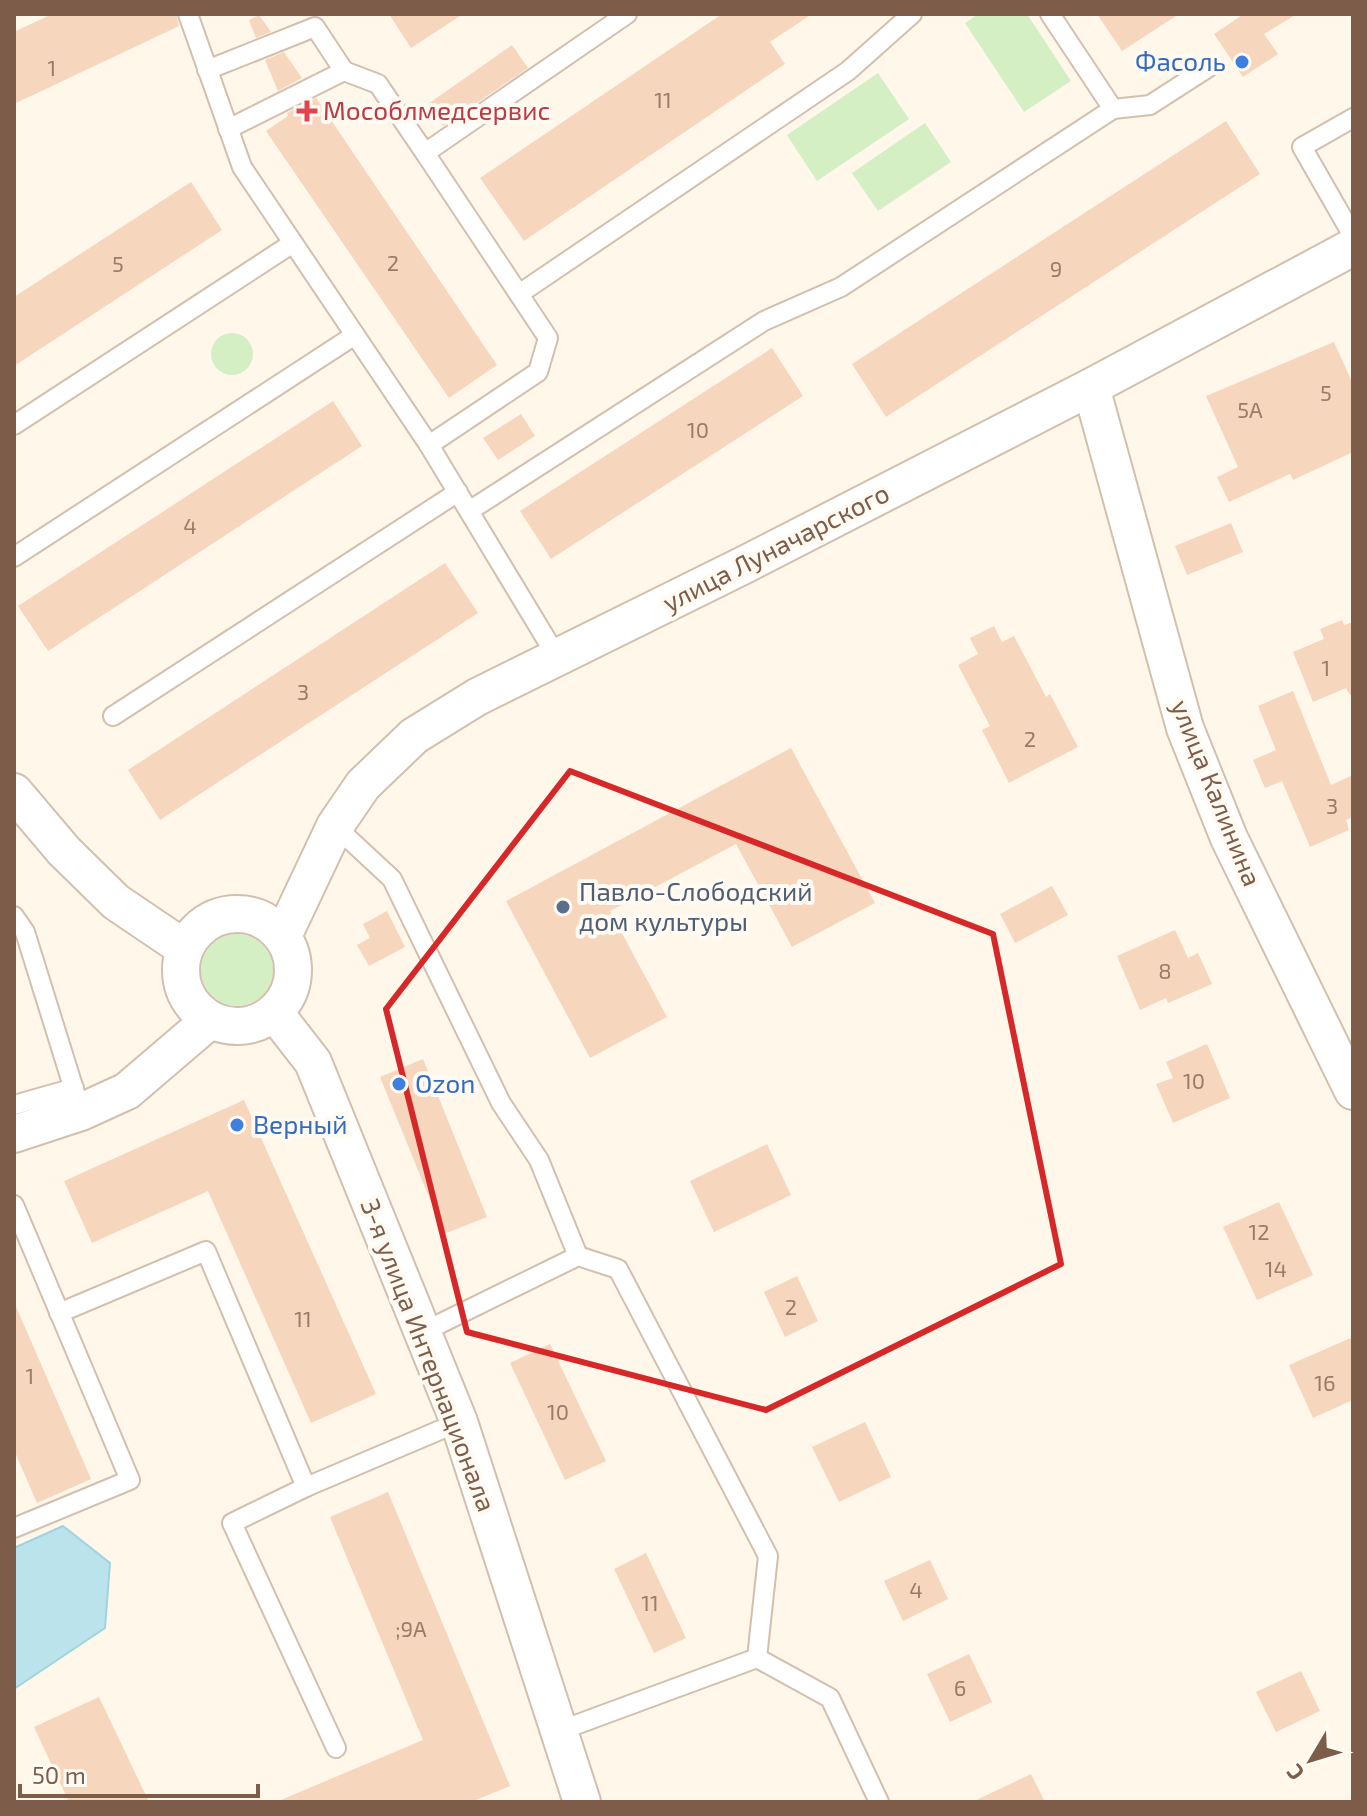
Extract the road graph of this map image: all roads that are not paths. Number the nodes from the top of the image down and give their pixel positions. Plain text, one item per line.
1 (188, 14) edge
2 (627, 14) edge
3 (912, 14) edge
4 (1050, 14) edge
5 (1209, 67) dead end
6 (207, 70) junction
7 (344, 71) junction
8 (1113, 109) junction
9 (1353, 118) edge
10 (228, 129) junction
11 (425, 153) junction
12 (1353, 236) edge
13 (293, 243) junction
14 (1353, 247) edge
15 (519, 294) junction
16 (355, 335) junction
17 (1091, 387) junction
18 (14, 425) edge
19 (429, 445) junction
20 (458, 492) junction
21 (469, 511) junction
22 (14, 557) edge
23 (557, 657) junction
24 (113, 716) dead end
25 (14, 792) edge
26 (335, 826) junction
27 (14, 916) edge
28 (283, 936) junction
29 (184, 948) junction
30 (274, 1012) junction
31 (210, 1020) junction
32 (1353, 1091) edge
33 (78, 1100) junction
34 (14, 1105) edge
35 (14, 1134) edge
36 (14, 1205) edge
37 (578, 1256) junction
38 (59, 1313) junction
39 (423, 1332) junction
40 (459, 1422) junction
41 (306, 1487) junction
42 (14, 1528) edge
43 (757, 1658) junction
44 (559, 1731) junction
45 (336, 1748) dead end
46 (582, 1802) edge
47 (879, 1802) edge

1 - 6 lane
2 - 11 lane
3 - 15 lane
4 - 8 lane
5 - 8 lane
6 - 7 lane
6 - 10 lane
7 - 10 lane
7 - 11 lane
8 - 21 lane
9 - 12 lane
10 - 13 lane
11 - 15 lane
13 - 16 lane
13 - 18 lane
14 - 17 street, улица Луначарского
15 - 19 lane
16 - 19 lane
16 - 22 lane
17 - 23 street, улица Луначарского
17 - 32 street, улица Калинина
19 - 20 lane
20 - 21 lane
20 - 24 lane
21 - 23 lane
23 - 26 street, улица Луначарского
25 - 29 street
26 - 28 street, улица Луначарского
26 - 37 lane
27 - 33 lane
28 - 29 street
28 - 30 street
29 - 31 street
30 - 31 street
30 - 39 street, 3-я улица Интернационала
31 - 33 street
33 - 34 lane
33 - 35 street
36 - 38 lane
37 - 39 lane
37 - 43 lane
38 - 41 lane
38 - 42 lane
39 - 40 street, 3-я улица Интернационала
40 - 41 lane
40 - 44 street, 3-я улица Интернационала
41 - 45 lane
43 - 44 lane
43 - 47 lane
44 - 46 street, 3-я улица Интернационала

